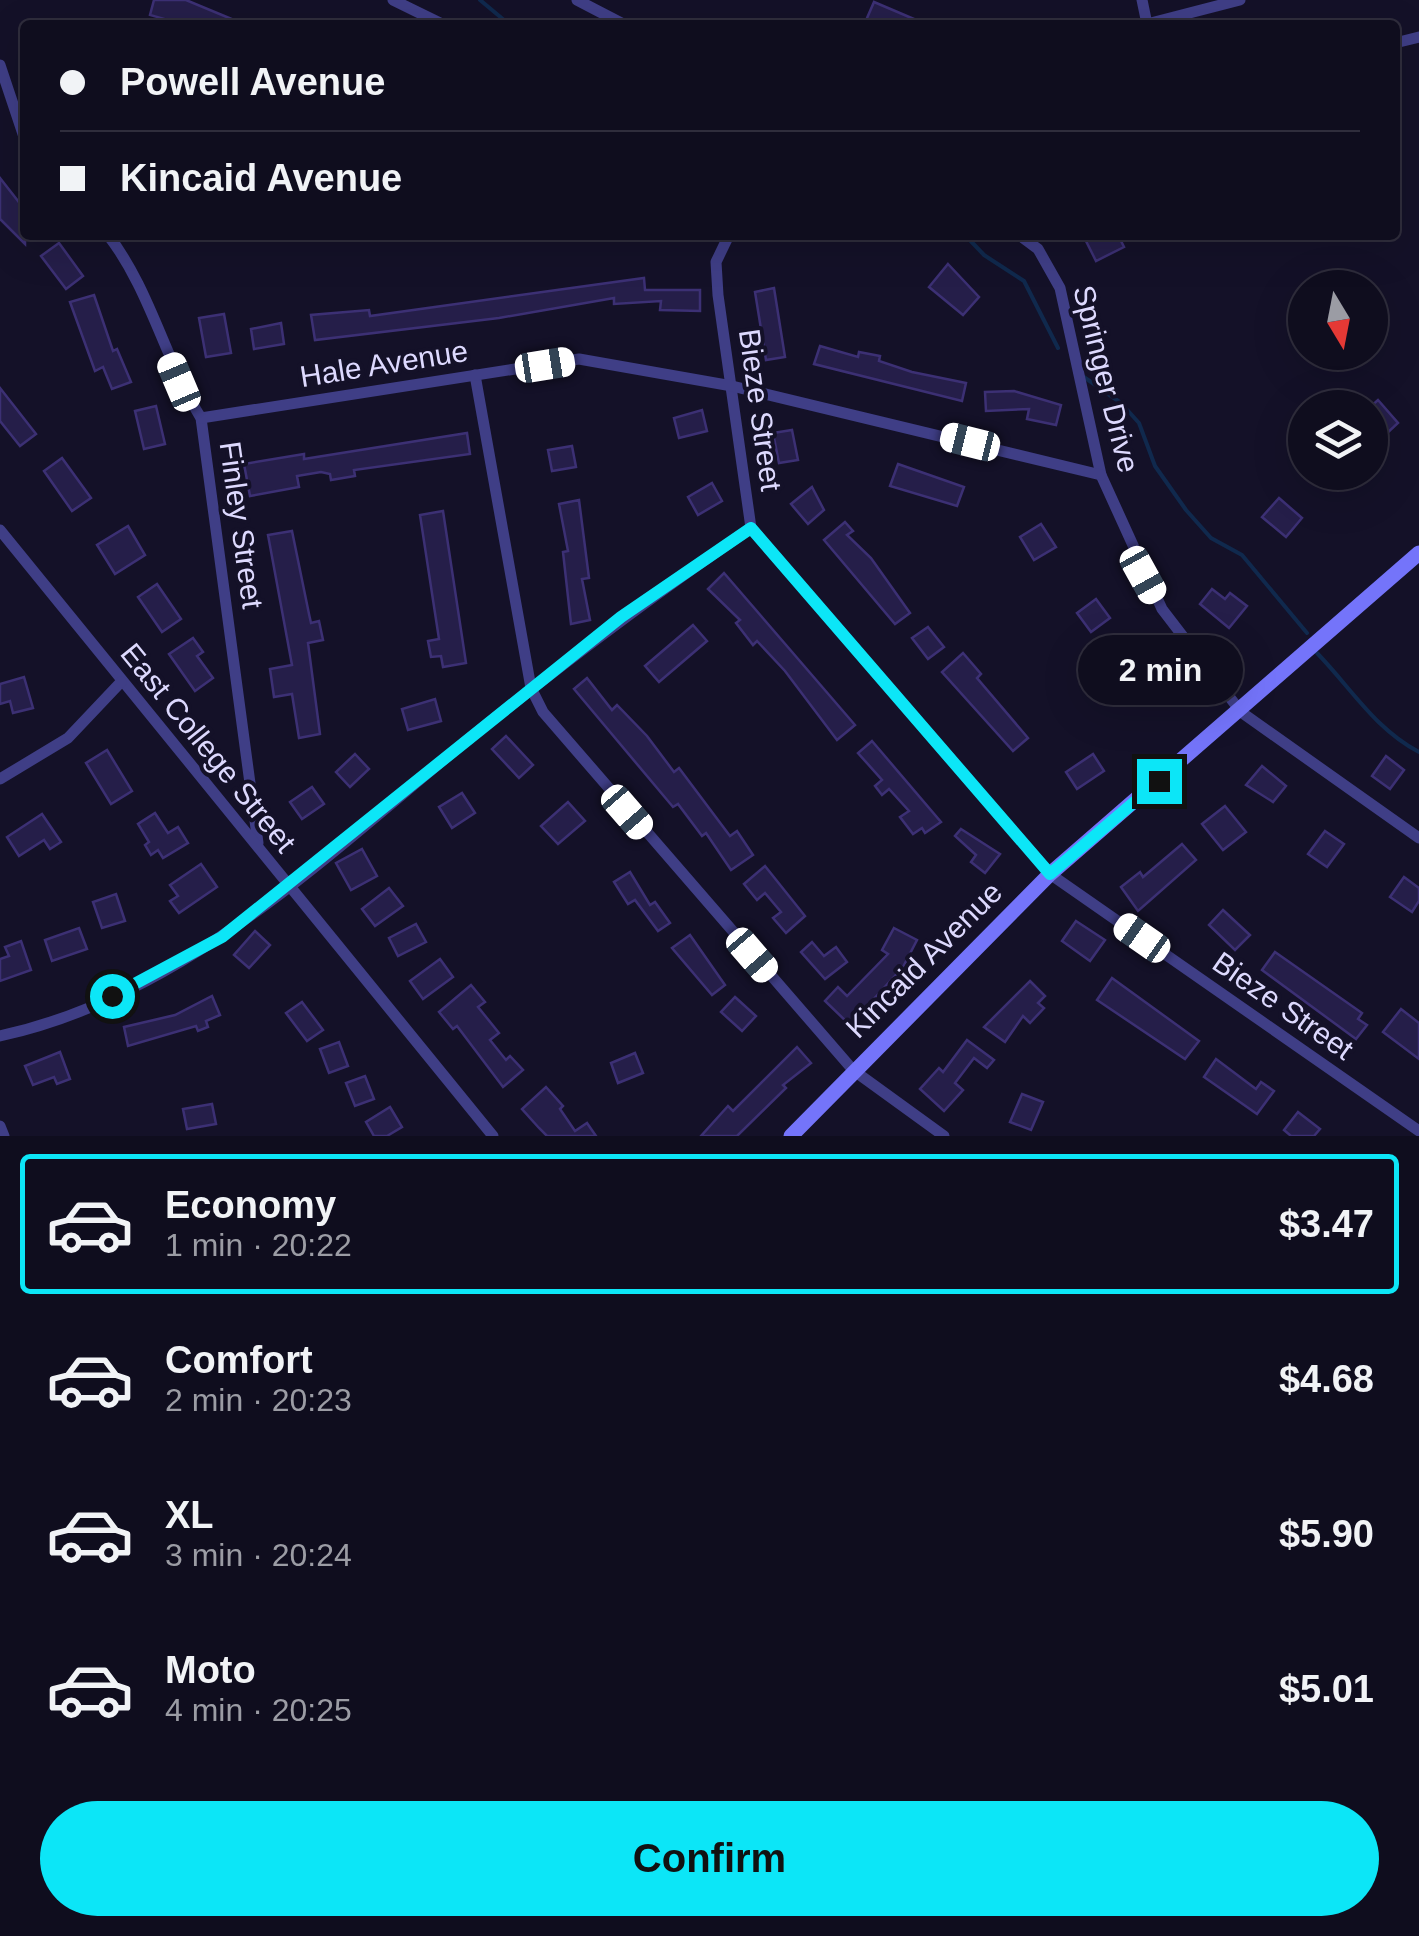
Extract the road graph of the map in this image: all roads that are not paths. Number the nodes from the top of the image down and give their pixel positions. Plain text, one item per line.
1 (394, 0) edge
2 (577, 0) edge
3 (1240, 0) edge
4 (434, 20) edge
5 (615, 20) edge
6 (1164, 20) edge
7 (0, 65) edge
8 (20, 125) edge
9 (112, 240) edge
10 (727, 240) edge
11 (1026, 240) edge
12 (475, 375) junction
13 (732, 386) junction
14 (201, 418) junction
15 (1101, 475) junction
16 (751, 528) junction
17 (0, 530) edge
18 (1419, 553) edge
19 (121, 682) junction
20 (531, 688) junction
21 (1241, 712) junction
22 (0, 779) edge
23 (1419, 838) edge
24 (258, 843) junction
25 (1050, 874) junction
26 (288, 887) junction
27 (0, 1036) edge
28 (853, 1070) junction
29 (0, 1126) edge
30 (1419, 1131) edge
31 (4, 1136) edge
32 (494, 1136) edge
33 (790, 1136) edge
34 (944, 1136) edge

1 - 4 street
2 - 5 street
3 - 6 street
7 - 8 street
9 - 14 street, Finley Street
10 - 13 street, Bieze Street
11 - 15 street, Springer Drive
12 - 13 street, Hale Avenue
12 - 14 street, Hale Avenue
12 - 20 street
13 - 15 street, Hale Avenue
13 - 16 street, Bieze Street
14 - 24 street, Finley Street
15 - 21 street, Springer Drive
16 - 20 street
16 - 25 street, Bieze Street
17 - 19 street, East College Street
18 - 21 street, Kincaid Avenue
19 - 22 street
19 - 24 street, East College Street
20 - 26 street
20 - 28 street
21 - 23 street, Springer Drive
21 - 25 street, Kincaid Avenue
24 - 26 street, East College Street
25 - 28 street, Kincaid Avenue
25 - 30 street, Bieze Street
26 - 27 street
26 - 32 street, East College Street
28 - 33 street, Kincaid Avenue
28 - 34 street
29 - 31 street

